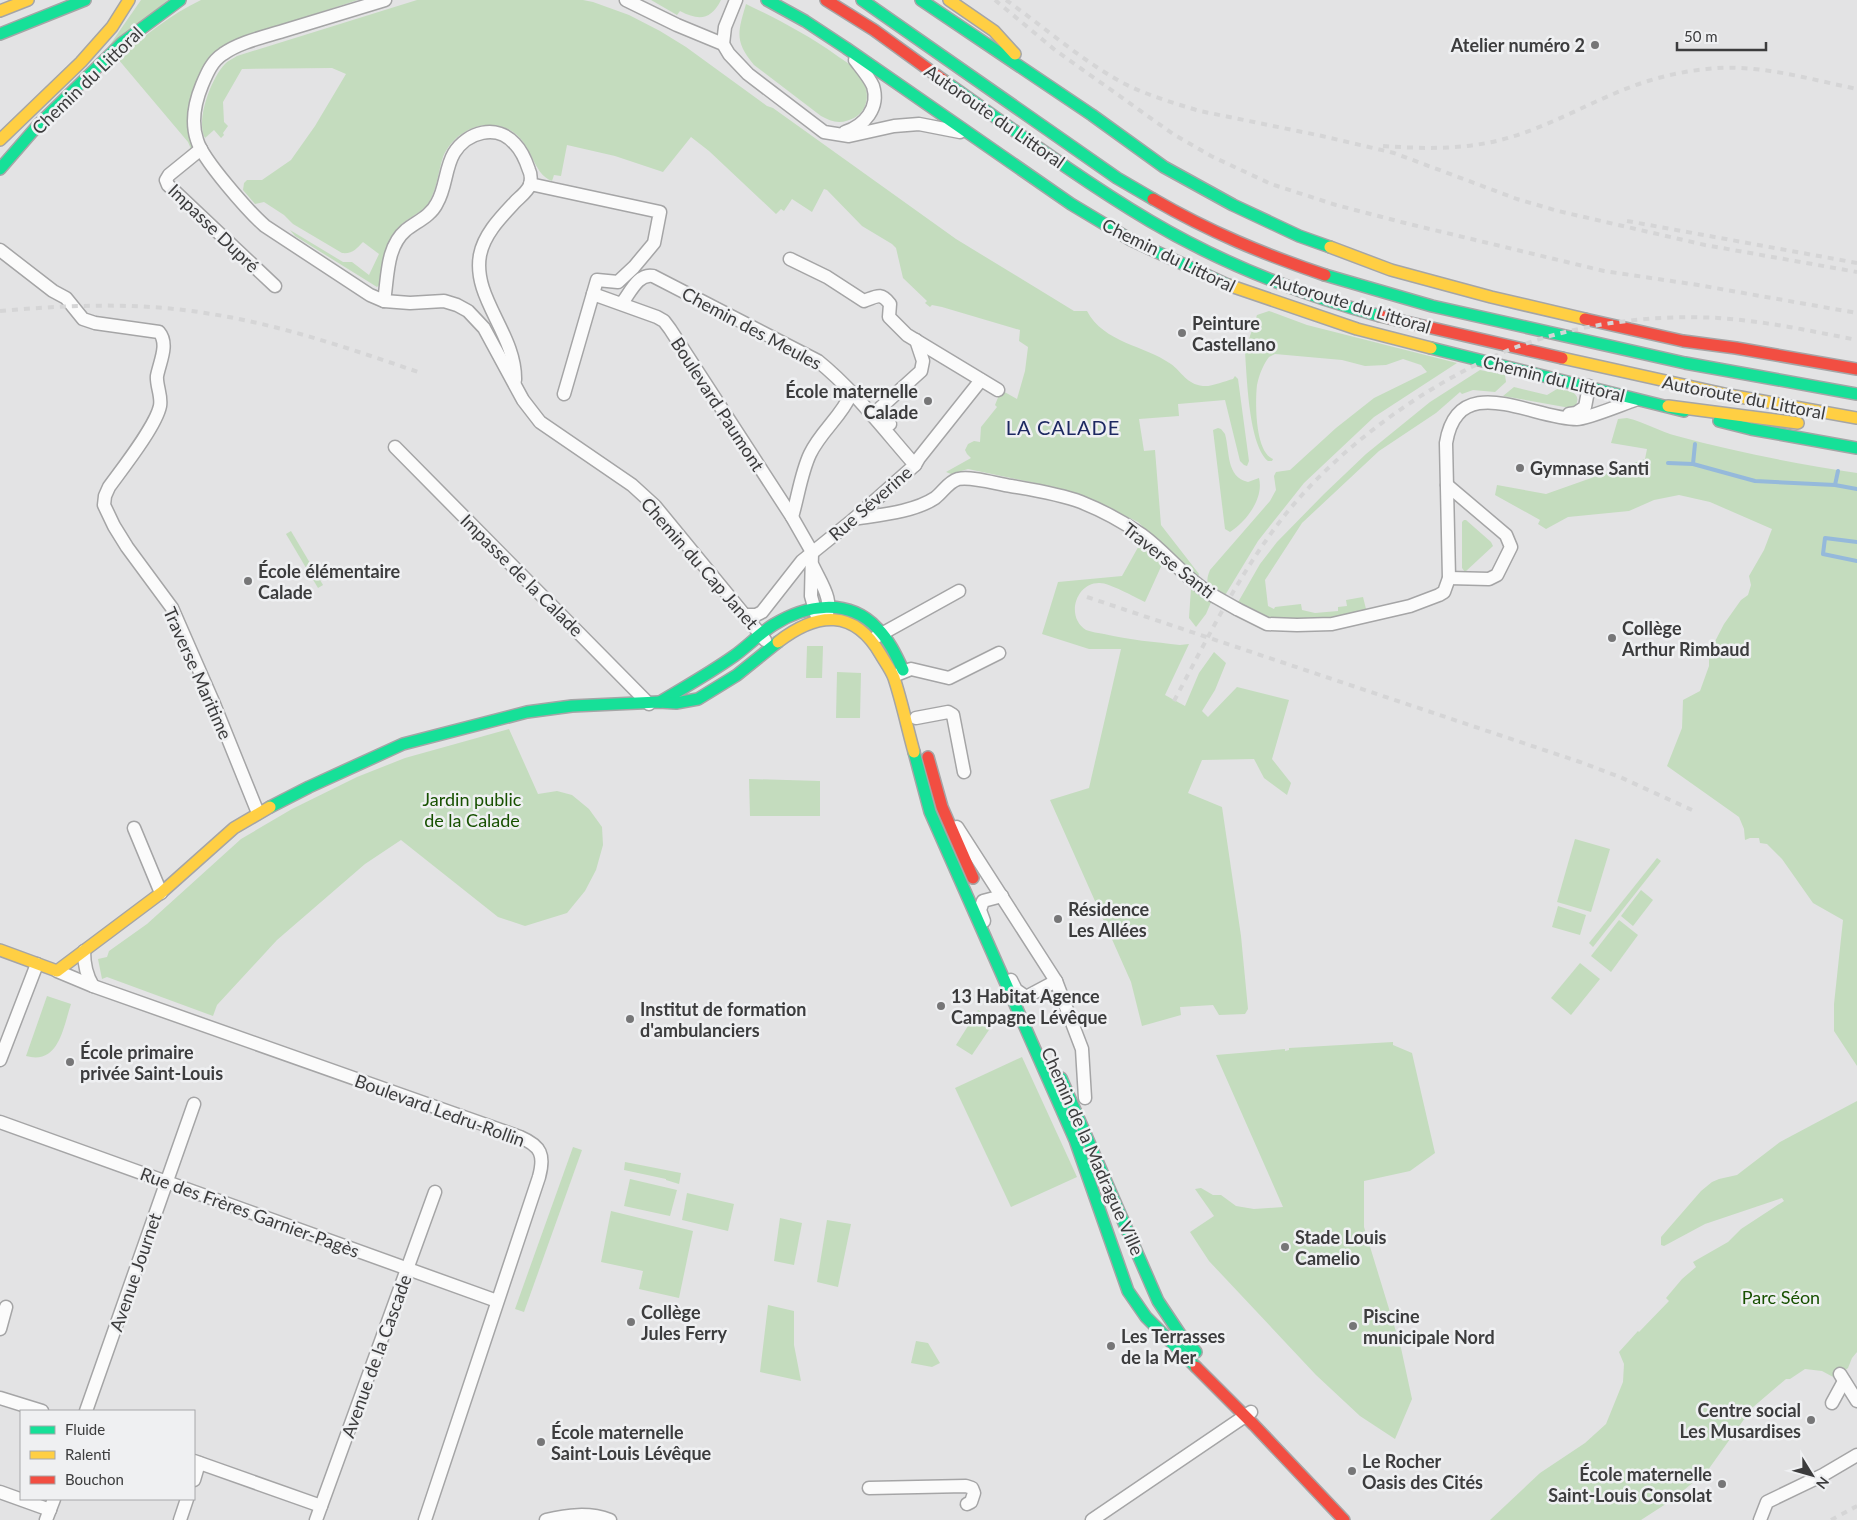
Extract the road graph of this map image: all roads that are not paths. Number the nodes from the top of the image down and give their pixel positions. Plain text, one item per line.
1 (28, 0) edge
2 (85, 0) edge
3 (129, 0) edge
4 (180, 0) edge
5 (385, 0) edge
6 (626, 0) edge
7 (736, 0) edge
8 (767, 0) edge
9 (826, 0) edge
10 (862, 0) edge
11 (921, 0) edge
12 (949, 0) edge
13 (0, 11) edge
14 (0, 34) edge
15 (723, 44) junction
16 (846, 48) junction
17 (1038, 79) junction
18 (836, 135) junction
19 (0, 140) edge
20 (980, 142) junction
21 (201, 150) junction
22 (0, 169) edge
23 (530, 184) junction
24 (0, 250) edge
25 (790, 259) dead end
26 (275, 286) dead end
27 (594, 294) junction
28 (384, 301) junction
29 (622, 303) junction
30 (916, 340) junction
31 (1857, 369) edge
32 (981, 380) junction
33 (515, 383) junction
34 (1589, 386) junction
35 (998, 390) dead end
36 (564, 394) dead end
37 (851, 394) junction
38 (1857, 394) edge
39 (1640, 398) junction
40 (1668, 406) junction
41 (1556, 416) junction
42 (1857, 418) edge
43 (1811, 425) dead end
44 (395, 447) dead end
45 (1857, 448) edge
46 (917, 462) junction
47 (1447, 485) junction
48 (792, 517) junction
49 (854, 519) junction
50 (812, 558) junction
51 (1449, 578) junction
52 (959, 591) dead end
53 (813, 606) junction
54 (830, 606) junction
55 (746, 615) junction
56 (824, 619) junction
57 (761, 633) junction
58 (877, 636) junction
59 (770, 648) junction
60 (999, 653) dead end
61 (899, 674) junction
62 (654, 703) junction
63 (916, 718) junction
64 (964, 772) dead end
65 (258, 813) junction
66 (947, 818) junction
67 (134, 828) dead end
68 (937, 828) junction
69 (967, 865) junction
70 (161, 894) junction
71 (1002, 896) junction
72 (983, 901) junction
73 (994, 926) dead end
74 (990, 945) junction
75 (0, 950) edge
76 (84, 951) junction
77 (997, 960) junction
78 (37, 964) junction
79 (1013, 967) dead end
80 (57, 971) junction
81 (1056, 981) junction
82 (93, 986) junction
83 (1029, 1003) junction
84 (0, 1060) edge
85 (1057, 1069) dead end
86 (1085, 1098) dead end
87 (194, 1104) dead end
88 (2, 1123) edge
89 (167, 1182) junction
90 (435, 1192) dead end
91 (1141, 1260) junction
92 (408, 1268) junction
93 (1119, 1270) junction
94 (1140, 1279) junction
95 (1124, 1281) junction
96 (497, 1301) junction
97 (6, 1307) dead end
98 (0, 1329) edge
99 (0, 1398) edge
100 (1857, 1401) edge
101 (1832, 1403) dead end
102 (39, 1410) edge
103 (86, 1410) edge
104 (1249, 1414) junction
105 (1857, 1455) edge
106 (196, 1462) edge
107 (869, 1488) dead end
108 (0, 1492) edge
109 (20, 1499) edge
110 (22, 1500) edge
111 (188, 1500) edge
112 (967, 1504) dead end
113 (321, 1506) junction
114 (50, 1510) edge
115 (1350, 1519) edge
116 (180, 1520) edge
117 (316, 1520) edge
118 (425, 1520) edge
119 (548, 1520) edge
120 (610, 1520) edge
121 (1092, 1520) edge
122 (1760, 1520) edge

1 - 13 main road
2 - 14 main road
3 - 19 main road, Chemin du Littoral
4 - 22 main road, Chemin du Littoral
5 - 21 street, Chemin du Cap Janet
6 - 15 street
7 - 15 street
8 - 16 main road, Chemin du Littoral
9 - 42 main road, Autoroute du Littoral
10 - 38 main road, Autoroute du Littoral
11 - 17 main road
12 - 17 main road
15 - 18 street
16 - 18 street
16 - 20 main road, Chemin du Littoral
17 - 31 main road
18 - 20 street
20 - 34 main road, Chemin du Littoral
21 - 26 street, Impasse Dupré
21 - 28 street, Chemin du Cap Janet
23 - 27 street
23 - 28 street
23 - 33 street
24 - 65 street, Traverse Maritime
25 - 30 street
27 - 29 street, Boulevard Paumont
27 - 36 street
28 - 33 street, Chemin du Cap Janet
29 - 37 street, Chemin des Meules
29 - 48 street, Boulevard Paumont
30 - 32 street
30 - 46 street
32 - 35 street
32 - 46 street, Rue Séverine
33 - 55 street, Chemin du Cap Janet
34 - 39 main road, Chemin du Littoral
34 - 41 street
37 - 46 street, Chemin des Meules
37 - 48 street
39 - 40 main road, Chemin du Littoral
39 - 41 street
40 - 43 main road
40 - 45 main road, Chemin du Littoral
41 - 47 street
44 - 62 street, Impasse de la Calade
46 - 49 street, Rue Séverine
47 - 51 street
47 - 51 street
48 - 50 street, Boulevard Paumont
49 - 50 street, Rue Séverine
49 - 51 street, Traverse Santi, bridge
50 - 53 street
50 - 54 street, Boulevard Paumont
50 - 55 street
52 - 58 street
53 - 54 main road, Chemin de la Madrague Ville
53 - 56 street
53 - 57 main road, Chemin de la Madrague Ville
54 - 56 street
54 - 58 main road, Chemin de la Madrague Ville
55 - 57 street, Chemin du Cap Janet
56 - 58 main road, Chemin de la Madrague Ville
56 - 59 main road
57 - 59 street, Chemin du Cap Janet
57 - 62 main road, Chemin de la Madrague Ville
58 - 61 main road, Chemin de la Madrague Ville
59 - 62 main road
60 - 61 street
61 - 63 main road, Chemin de la Madrague Ville
61 - 68 main road, Chemin de la Madrague Ville
62 - 65 main road
63 - 64 street
63 - 66 main road, Chemin de la Madrague Ville
65 - 70 main road
66 - 69 main road, Chemin de la Madrague Ville
66 - 71 street
67 - 70 street
68 - 69 street
68 - 74 main road, Chemin de la Madrague Ville
69 - 72 main road, Chemin de la Madrague Ville
70 - 76 main road
71 - 72 street
71 - 81 street
72 - 73 main road, Chemin de la Madrague Ville
72 - 74 street
74 - 77 main road, Chemin de la Madrague Ville
75 - 78 main road
76 - 80 main road
76 - 82 street
77 - 83 street
77 - 93 main road, Chemin de la Madrague Ville
78 - 80 main road
78 - 84 street
79 - 83 main road
80 - 82 street, Boulevard Ledru-Rollin
81 - 83 street
81 - 86 street
82 - 96 street, Boulevard Ledru-Rollin
85 - 91 main road, Chemin de la Madrague Ville
87 - 89 street, Avenue Journet
88 - 89 street, Rue des Frères Garnier-Pagès
89 - 92 street, Rue des Frères Garnier-Pagès
89 - 103 street, Avenue Journet
90 - 92 street, Avenue de la Cascade
91 - 93 main road
91 - 94 main road, Chemin de la Madrague Ville
92 - 96 street, Rue des Frères Garnier-Pagès
92 - 113 street, Avenue de la Cascade
93 - 95 main road, Chemin de la Madrague Ville
94 - 95 main road
94 - 104 main road, Chemin de la Madrague Ville
95 - 104 main road, Chemin de la Madrague Ville
96 - 118 street, Boulevard Ledru-Rollin
97 - 98 street
99 - 102 street
100 - 101 street
104 - 115 main road, Chemin de la Madrague Ville
104 - 121 street
105 - 122 street
106 - 113 street
107 - 112 street
108 - 109 street
110 - 114 street
111 - 116 street
113 - 117 street, Avenue de la Cascade
119 - 120 street

